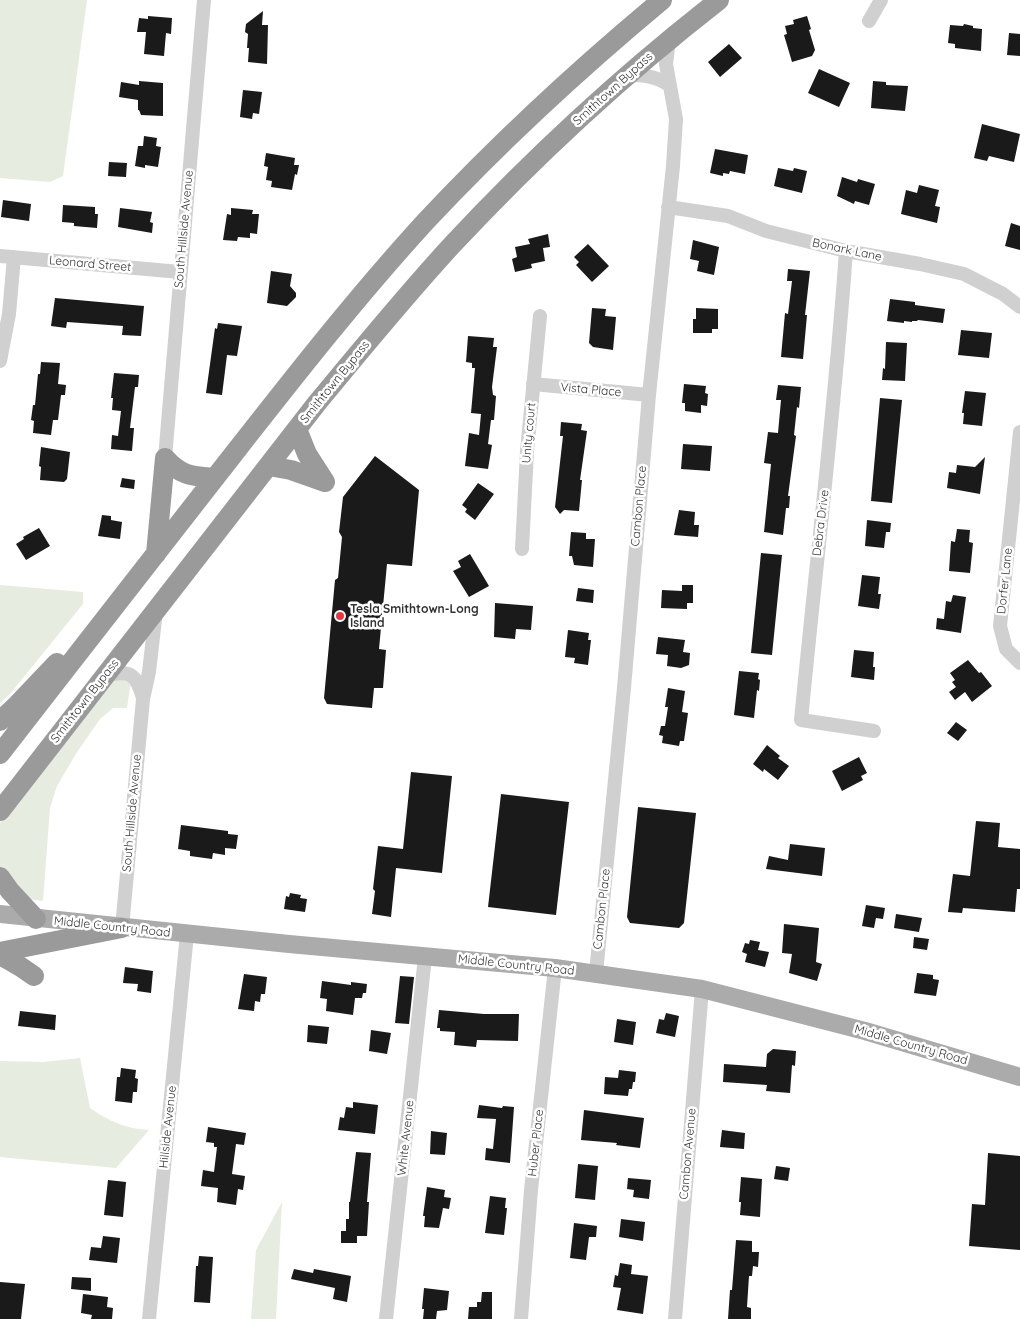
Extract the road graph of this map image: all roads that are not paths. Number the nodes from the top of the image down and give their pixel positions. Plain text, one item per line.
1 (204, 0) edge
2 (662, 0) edge
3 (719, 0) edge
4 (882, 0) edge
5 (869, 21) dead end
6 (668, 40) junction
7 (628, 75) junction
8 (669, 85) junction
9 (668, 207) junction
10 (846, 251) junction
11 (7, 256) edge
12 (180, 272) junction
13 (1020, 307) edge
14 (540, 316) dead end
15 (0, 361) edge
16 (533, 384) junction
17 (649, 395) junction
18 (297, 428) junction
19 (1020, 432) edge
20 (165, 458) junction
21 (269, 466) junction
22 (214, 478) junction
23 (522, 549) dead end
24 (156, 554) junction
25 (156, 610) junction
26 (106, 618) junction
27 (1020, 663) edge
28 (106, 675) junction
29 (143, 699) junction
30 (0, 721) edge
31 (874, 731) dead end
32 (0, 754) edge
33 (0, 810) edge
34 (0, 877) edge
35 (0, 914) edge
36 (36, 919) junction
37 (122, 928) junction
38 (187, 934) junction
39 (42, 944) junction
40 (0, 954) edge
41 (425, 956) junction
42 (555, 968) junction
43 (596, 973) junction
44 (702, 989) junction
45 (1020, 1077) edge
46 (148, 1319) edge
47 (386, 1319) edge
48 (521, 1319) edge
49 (675, 1319) edge

1 - 12 street, South Hillside Avenue
2 - 22 highway
3 - 6 highway, Smithtown Bypass
4 - 5 street
6 - 7 highway, Smithtown Bypass
6 - 8 street, Cambon Place
7 - 8 street
7 - 18 highway, Smithtown Bypass
8 - 9 street, Cambon Place
9 - 10 street, Bonark Lane
9 - 17 street, Cambon Place
10 - 13 street, Bonark Lane
10 - 31 street, Debra Drive
11 - 12 street, Leonard Street
11 - 15 street
12 - 20 street, South Hillside Avenue
14 - 16 street, Unity court
16 - 17 street, Vista Place
16 - 23 street, Unity court
17 - 43 street, Cambon Place
18 - 21 highway, Smithtown Bypass
18 - 21 highway
19 - 27 street, Dorfer Lane
20 - 22 highway
20 - 24 highway
21 - 25 highway, Smithtown Bypass
22 - 24 highway
24 - 26 highway
25 - 28 highway, Smithtown Bypass
25 - 29 street, South Hillside Avenue
26 - 30 highway
26 - 32 highway
28 - 29 street, South Hillside Avenue
28 - 33 highway, Smithtown Bypass
29 - 37 street, South Hillside Avenue
34 - 36 highway
35 - 36 main road, Middle Country Road
36 - 37 main road, Middle Country Road
37 - 38 main road, Middle Country Road
37 - 39 highway
38 - 41 main road, Middle Country Road
38 - 46 street, Hillside Avenue
39 - 40 highway
39 - 40 highway
41 - 42 main road, Middle Country Road
41 - 47 street, White Avenue
42 - 43 main road, Middle Country Road
42 - 48 street, Huber Place
43 - 44 main road, Middle Country Road
44 - 45 main road, Middle Country Road
44 - 49 street, Cambon Avenue

